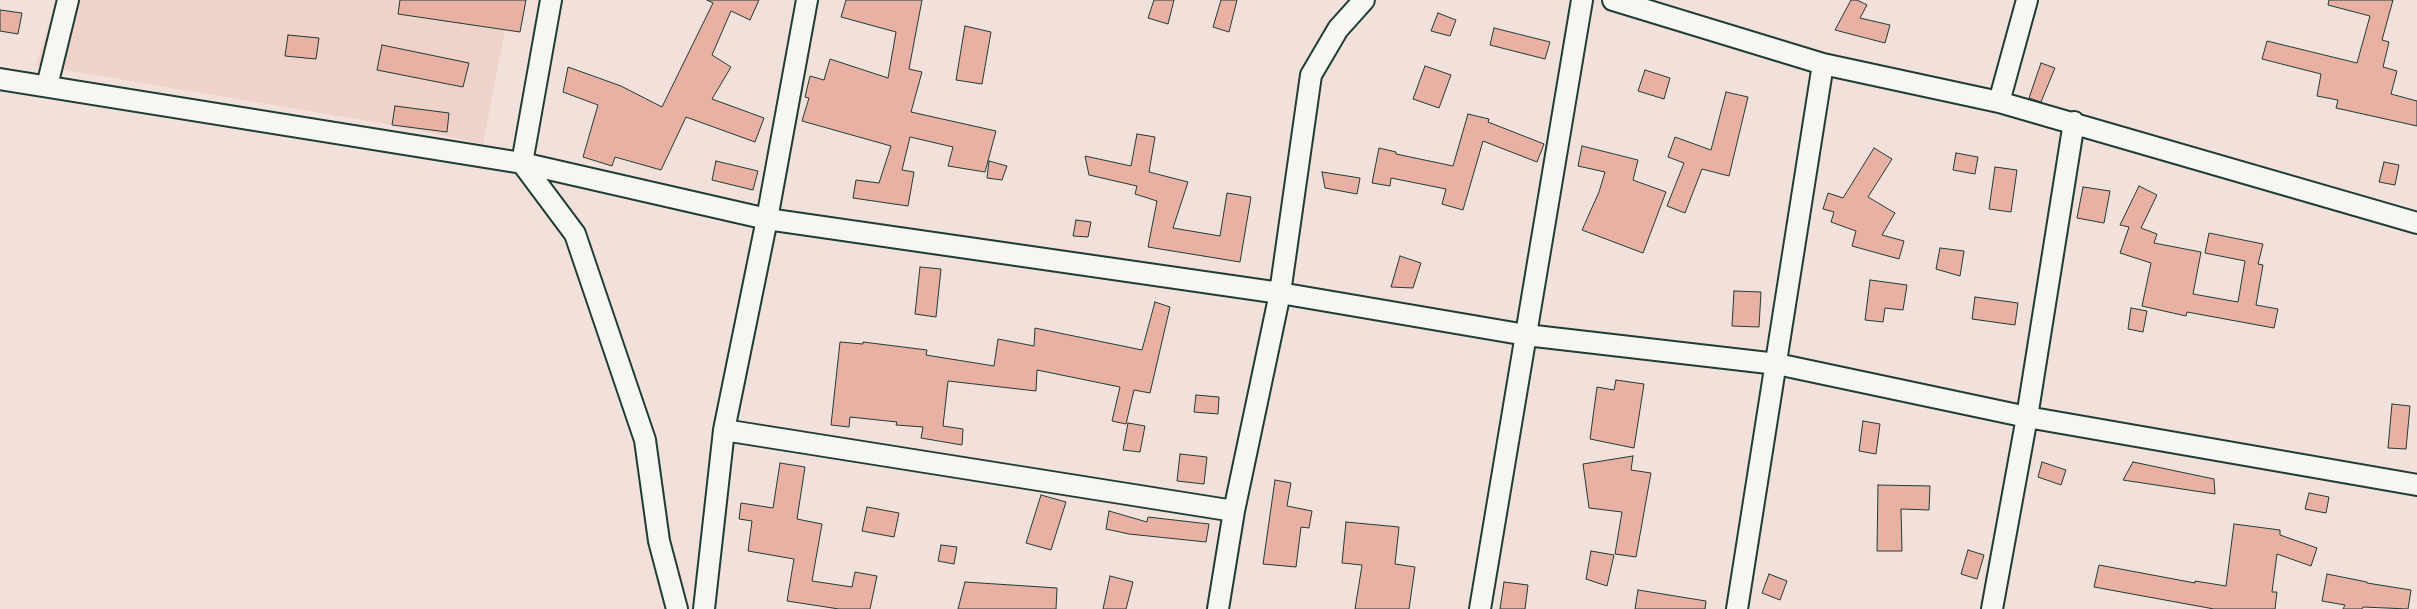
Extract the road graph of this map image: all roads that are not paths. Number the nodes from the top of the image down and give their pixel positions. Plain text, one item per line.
1 (68, 0) edge
2 (551, 0) edge
3 (807, 0) edge
4 (1364, 0) edge
5 (1582, 0) edge
6 (1613, 0) edge
7 (2027, 0) edge
8 (1822, 64) junction
9 (0, 79) edge
10 (47, 86) junction
11 (1999, 102) junction
12 (2074, 122) junction
13 (522, 163) junction
14 (767, 219) junction
15 (2417, 223) edge
16 (1280, 293) junction
17 (1526, 335) junction
18 (1777, 364) junction
19 (2027, 417) junction
20 (724, 430) junction
21 (2417, 485) edge
22 (1234, 511) junction
23 (677, 609) edge
24 (704, 609) edge
25 (1218, 609) edge
26 (1480, 609) edge
27 (1737, 609) edge
28 (1992, 609) edge

1 - 10 street
2 - 13 street
3 - 14 street
4 - 16 street
5 - 17 street
6 - 8 street
7 - 11 street
8 - 11 street
8 - 18 street
9 - 10 street
10 - 13 street
11 - 12 street
12 - 15 street
12 - 19 street
13 - 14 street
13 - 23 street
14 - 16 street
14 - 20 street
16 - 17 street
16 - 22 street
17 - 18 street
17 - 26 street
18 - 19 street
18 - 27 street
19 - 21 street
19 - 28 street
20 - 22 street
20 - 24 street
22 - 25 street

